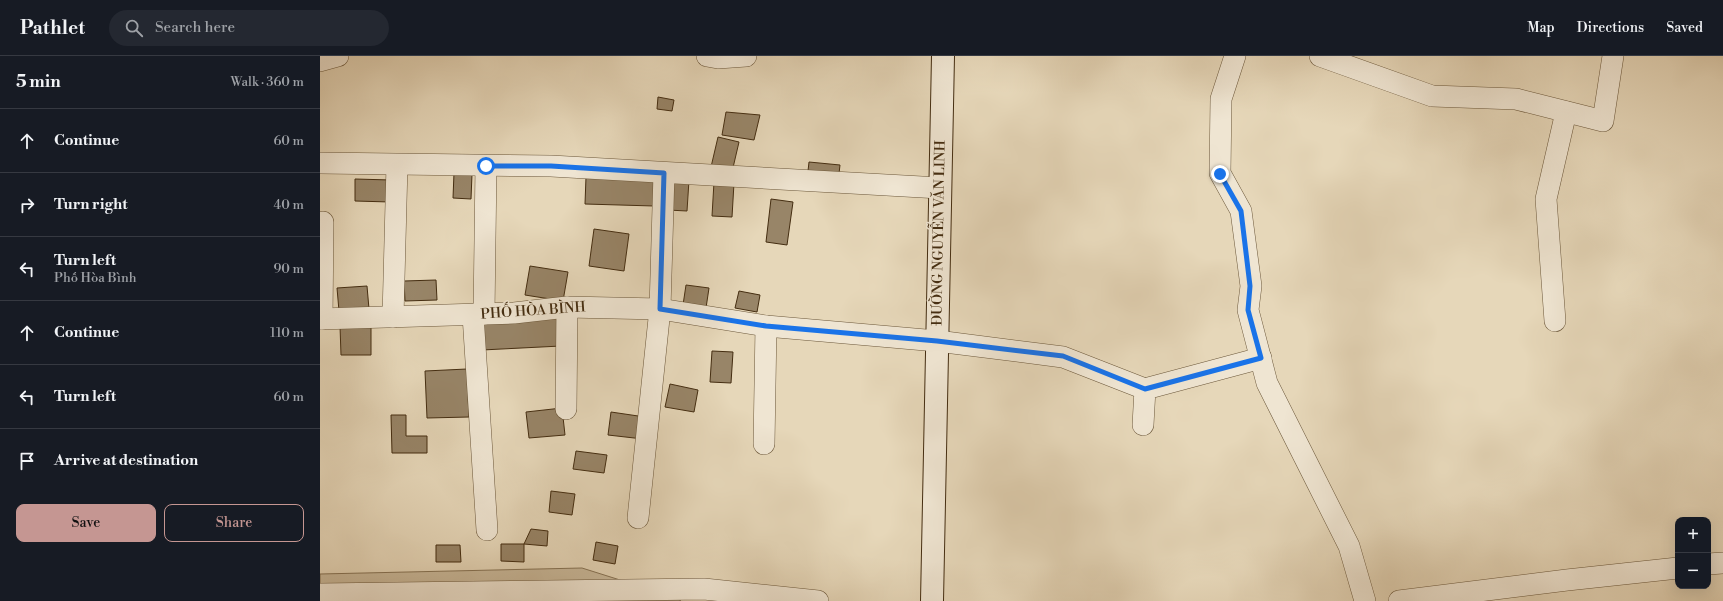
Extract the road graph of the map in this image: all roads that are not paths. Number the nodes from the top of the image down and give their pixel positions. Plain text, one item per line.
1 (338, 56) edge
2 (706, 56) edge
3 (746, 56) edge
4 (943, 56) edge
5 (1235, 56) edge
6 (1320, 56) edge
7 (1613, 56) edge
8 (320, 61) edge
9 (1566, 112) junction
10 (320, 163) edge
11 (397, 165) junction
12 (486, 166) junction
13 (664, 173) junction
14 (940, 188) junction
15 (323, 222) dead end
16 (567, 307) junction
17 (660, 309) junction
18 (479, 315) junction
19 (394, 317) junction
20 (321, 319) edge
21 (1554, 321) dead end
22 (766, 326) junction
23 (937, 341) junction
24 (1261, 358) junction
25 (1145, 389) junction
26 (566, 409) dead end
27 (1143, 425) dead end
28 (764, 444) dead end
29 (638, 518) dead end
30 (487, 530) dead end
31 (1723, 563) edge
32 (1711, 564) edge
33 (1675, 568) edge
34 (320, 594) edge
35 (818, 601) edge
36 (932, 601) edge
37 (1365, 601) edge
38 (1399, 601) edge

1 - 8 street
2 - 3 street
4 - 14 street, ĐƯỜNG NGUYỄN VĂN LINH
5 - 24 street
6 - 9 street
7 - 9 street
9 - 21 street
10 - 11 street
11 - 12 street
11 - 19 street
12 - 13 street
12 - 18 street
13 - 14 street
13 - 17 street
14 - 23 street, ĐƯỜNG NGUYỄN VĂN LINH
15 - 20 street
16 - 17 street, PHỐ HÒA BÌNH
16 - 18 street, PHỐ HÒA BÌNH
16 - 26 street
17 - 22 street, PHỐ HÒA BÌNH
17 - 29 street
18 - 19 street, PHỐ HÒA BÌNH
18 - 30 street
19 - 20 street, PHỐ HÒA BÌNH
22 - 23 street, PHỐ HÒA BÌNH
22 - 28 street
23 - 25 street, PHỐ HÒA BÌNH
23 - 36 street, ĐƯỜNG NGUYỄN VĂN LINH
24 - 25 street
24 - 37 street
25 - 27 street
31 - 32 street
33 - 38 street
34 - 35 street

